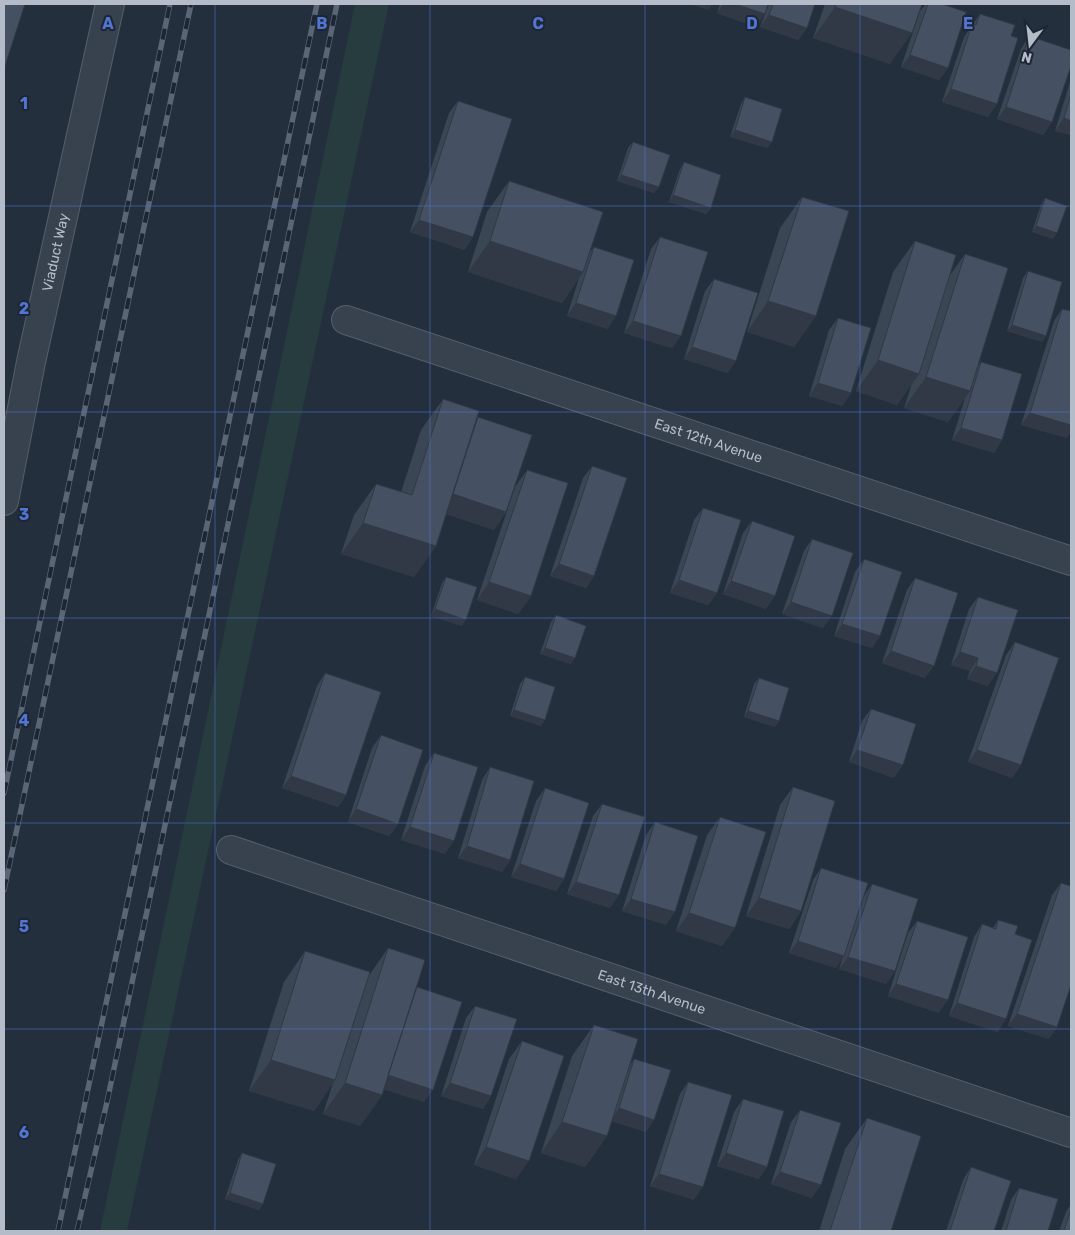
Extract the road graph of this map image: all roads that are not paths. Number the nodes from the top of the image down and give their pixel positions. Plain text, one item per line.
1 (110, 4) edge
2 (346, 320) dead end
3 (4, 501) edge
4 (1071, 561) edge
5 (231, 850) dead end
6 (1071, 1133) edge

1 - 3 street, Viaduct Way
2 - 4 street, East 12th Avenue
5 - 6 street, East 13th Avenue

